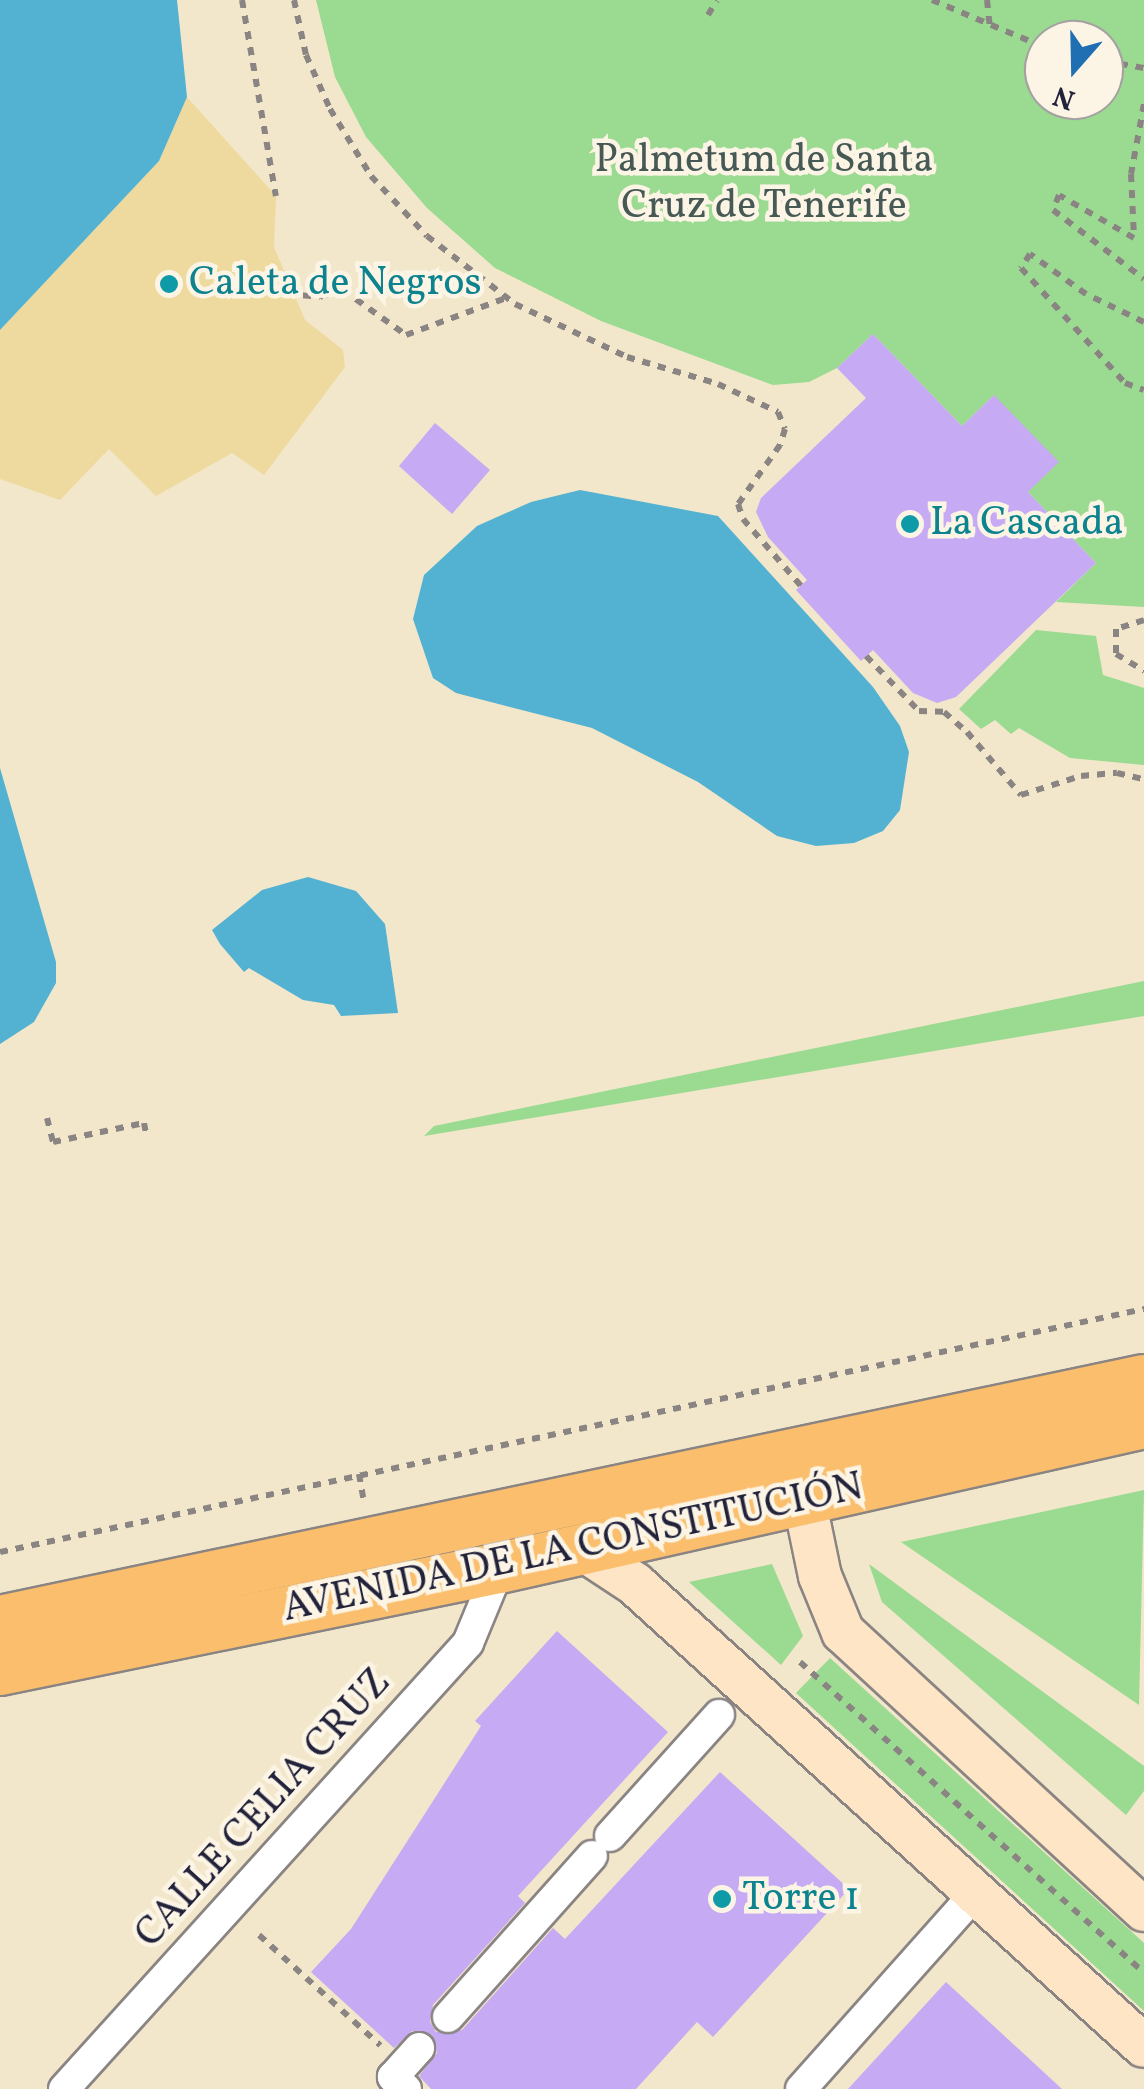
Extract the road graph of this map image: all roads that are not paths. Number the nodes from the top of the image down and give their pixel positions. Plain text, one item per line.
1 (1144, 1380) edge
2 (1144, 1423) edge
3 (794, 1452) junction
4 (806, 1500) junction
5 (582, 1550) junction
6 (499, 1568) junction
7 (0, 1621) edge
8 (0, 1670) edge
9 (719, 1715) dead end
10 (975, 1894) junction
11 (1144, 1910) edge
12 (448, 2017) dead end
13 (1144, 2046) edge
14 (64, 2089) edge
15 (801, 2089) edge

1 - 3 main road, AVENIDA DE LA CONSTITUCIÓN
2 - 4 main road, AVENIDA DE LA CONSTITUCIÓN
3 - 4 street
3 - 7 main road, AVENIDA DE LA CONSTITUCIÓN
4 - 5 main road, AVENIDA DE LA CONSTITUCIÓN
4 - 11 street
5 - 6 main road, AVENIDA DE LA CONSTITUCIÓN
5 - 10 street
6 - 8 main road, AVENIDA DE LA CONSTITUCIÓN
6 - 14 street, CALLE CELIA CRUZ
9 - 12 street
10 - 13 street
10 - 15 street

